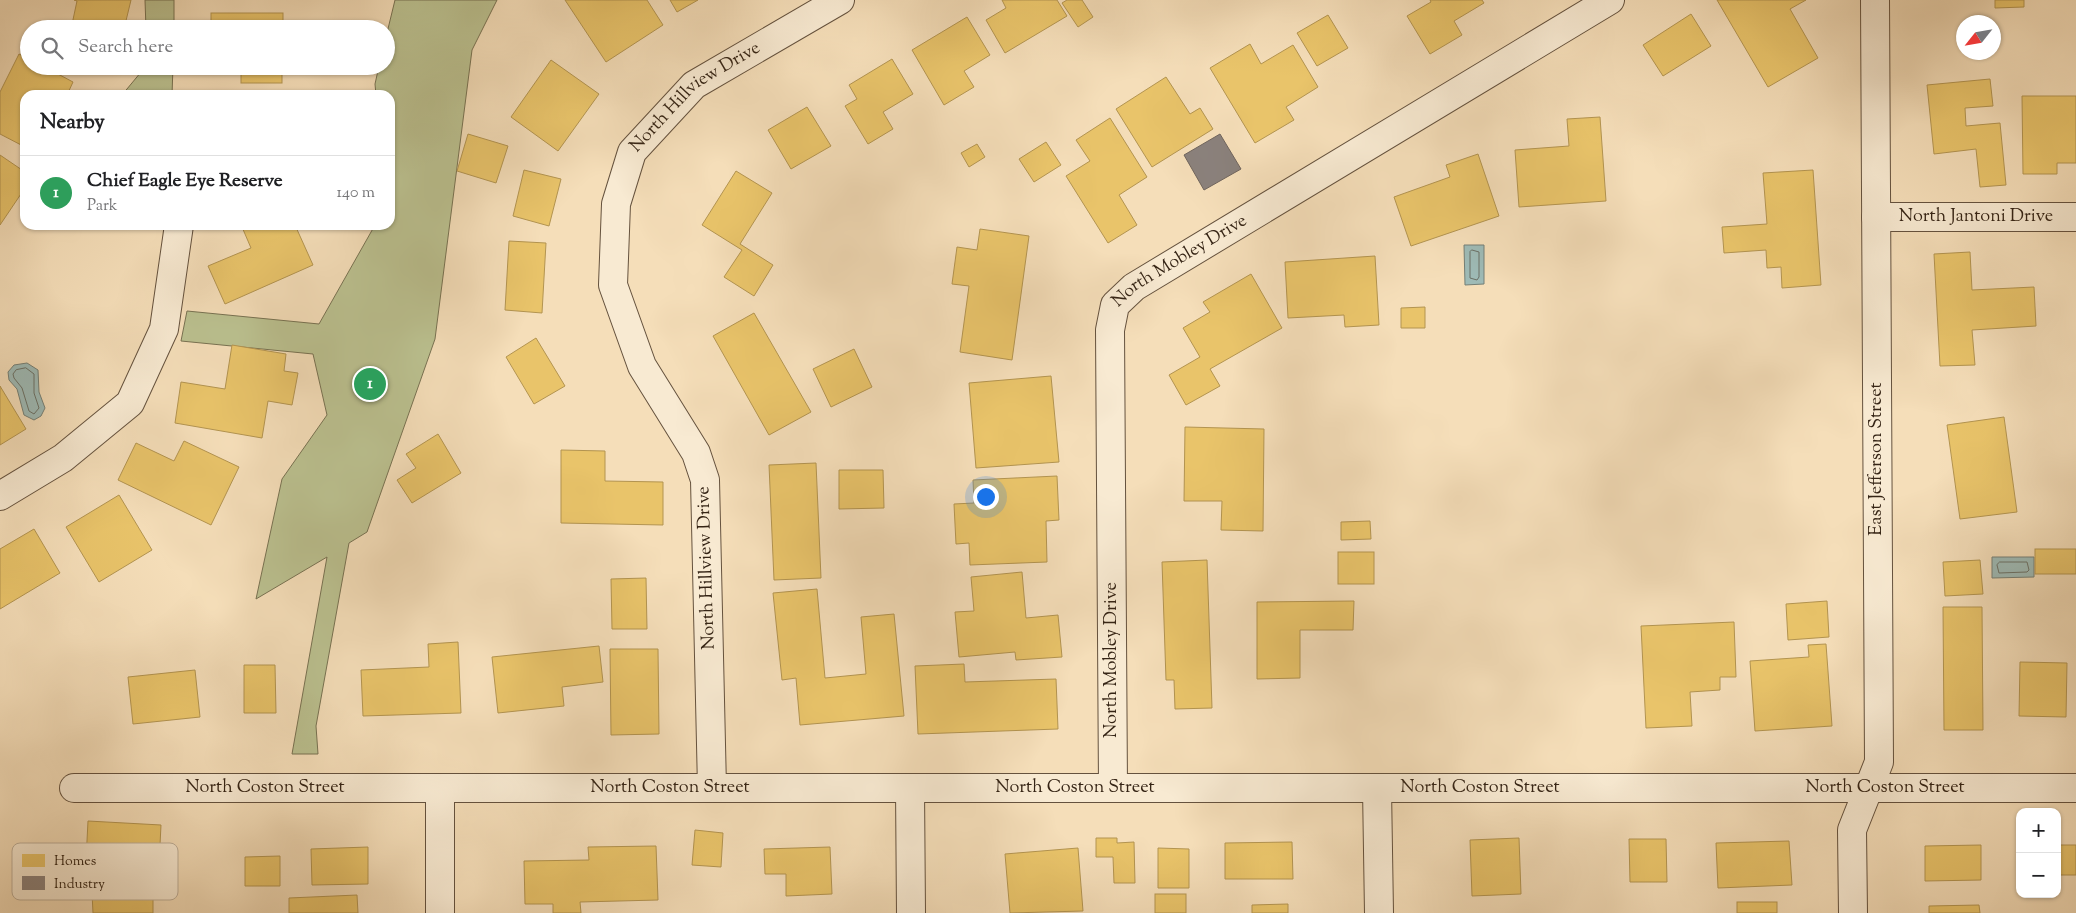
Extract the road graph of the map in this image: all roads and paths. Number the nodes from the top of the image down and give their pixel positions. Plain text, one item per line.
1 (840, 0) edge
2 (1610, 0) edge
3 (1875, 0) edge
4 (1876, 217) junction
5 (2076, 217) edge
6 (178, 230) edge
7 (0, 496) edge
8 (74, 788) dead end
9 (440, 788) junction
10 (712, 788) junction
11 (910, 788) junction
12 (1113, 788) junction
13 (1378, 788) junction
14 (1868, 788) junction
15 (2076, 788) edge
16 (440, 913) edge
17 (911, 913) edge
18 (1379, 913) edge
19 (1853, 913) edge

1 - 10 street, North Hillview Drive
2 - 12 street, North Mobley Drive
3 - 4 street, East Jefferson Street
4 - 5 street, North Jantoni Drive
4 - 14 street, East Jefferson Street
6 - 7 street
8 - 9 street, North Coston Street
9 - 10 street, North Coston Street
9 - 16 street
10 - 11 street, North Coston Street
11 - 12 street, North Coston Street
11 - 17 street
12 - 13 street, North Coston Street
13 - 14 street, North Coston Street
13 - 18 street
14 - 15 street, North Coston Street
14 - 19 street, East Jefferson Street

